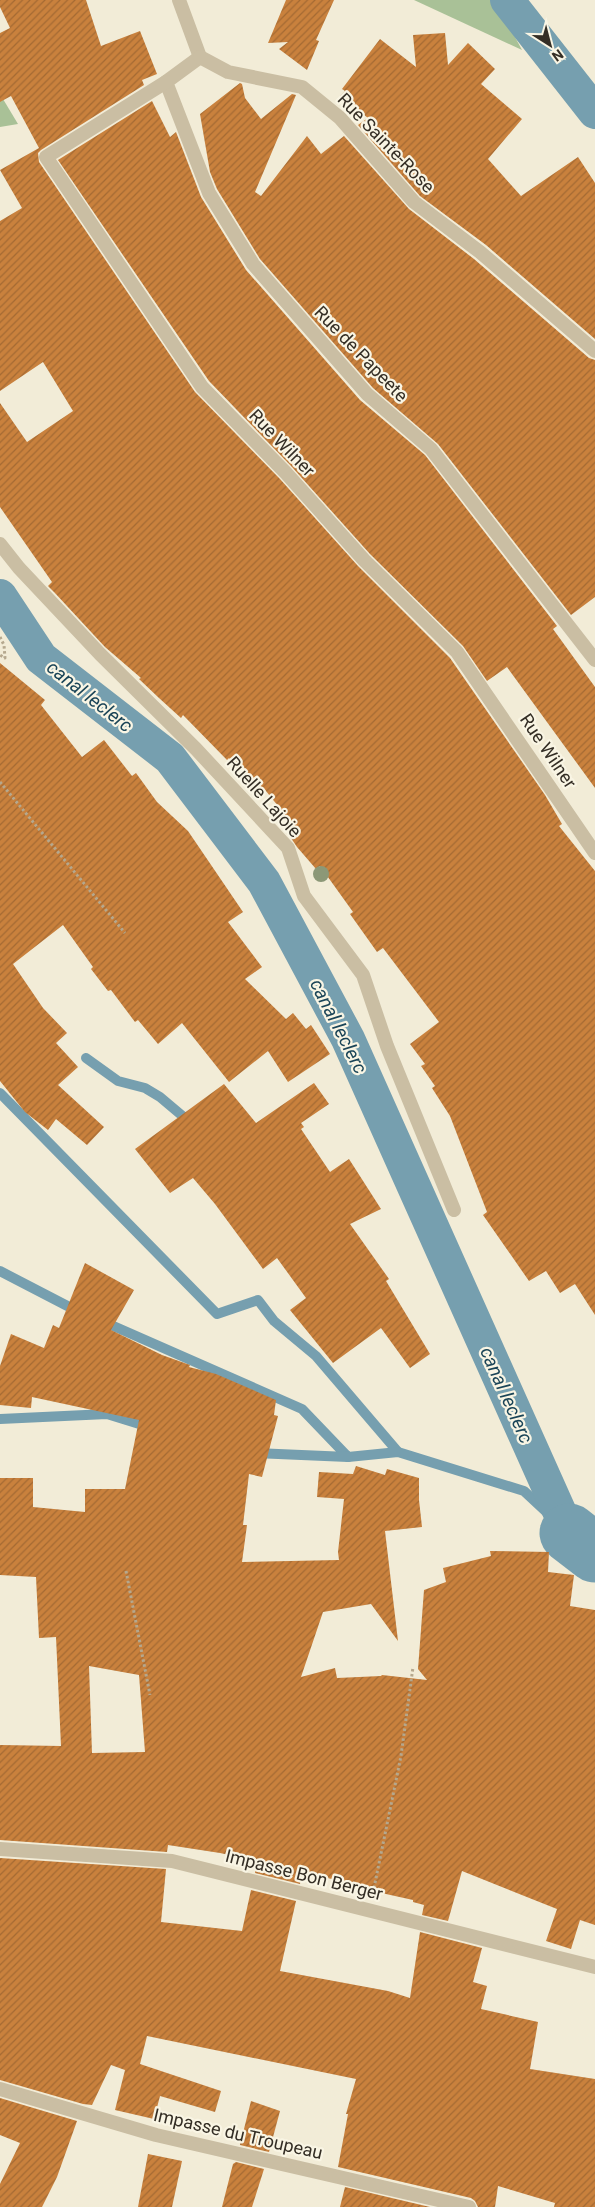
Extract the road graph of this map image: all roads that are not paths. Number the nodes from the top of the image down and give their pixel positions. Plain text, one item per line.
1 (179, 0) edge
2 (200, 57) junction
3 (166, 82) junction
4 (595, 351) edge
5 (0, 544) edge
6 (595, 660) edge
7 (595, 853) edge
8 (454, 1210) dead end
9 (0, 1849) edge
10 (595, 1967) edge
11 (0, 2090) edge
12 (469, 2207) edge

1 - 2 street
2 - 3 street
2 - 4 street, Rue Sainte-Rose
3 - 6 street, Rue de Papeete
3 - 7 street, Rue Wilner
5 - 8 street, Ruelle Lajoie
9 - 10 street, Impasse Bon Berger
11 - 12 street, Impasse du Troupeau

